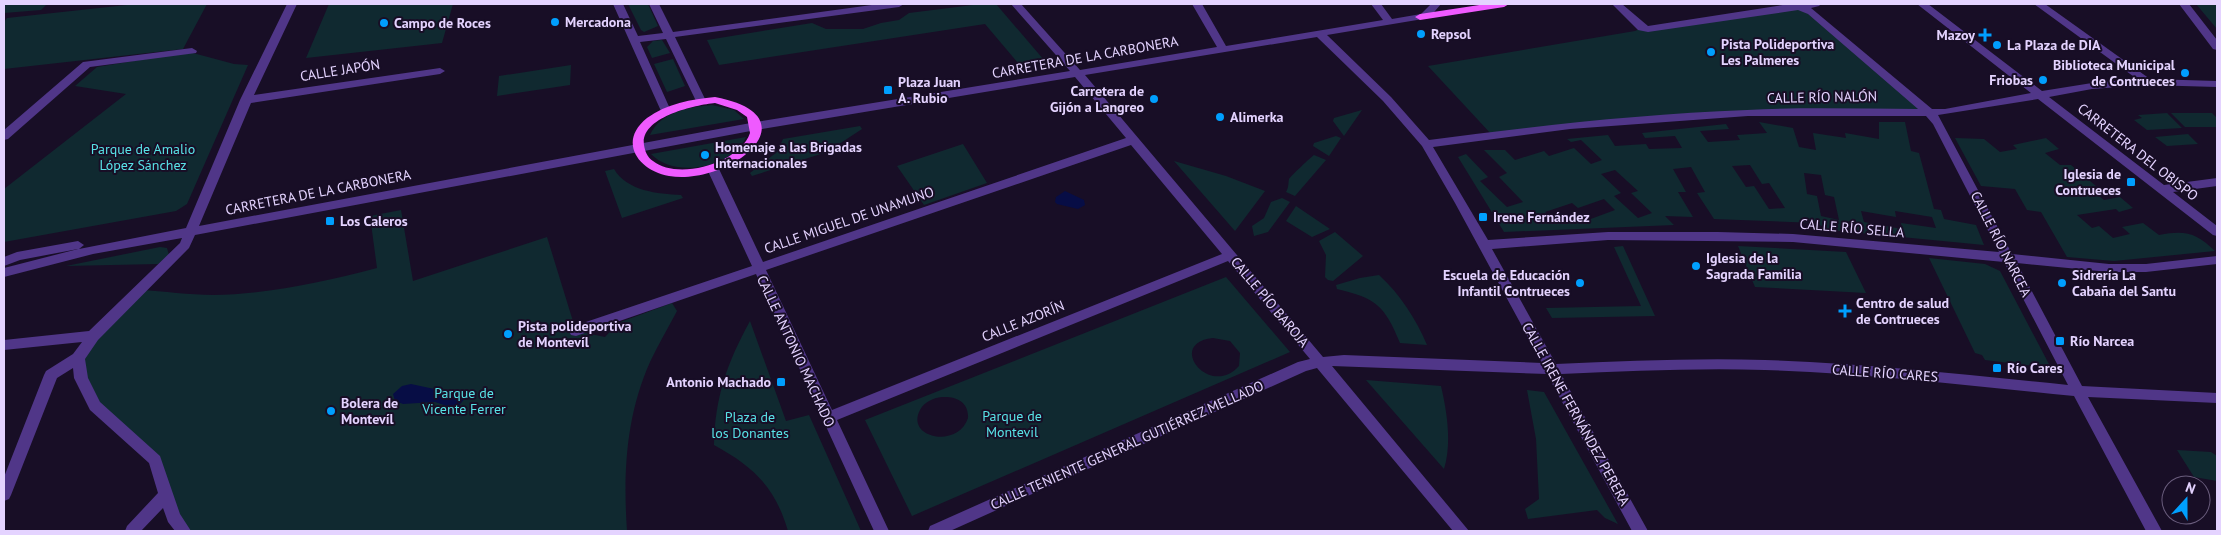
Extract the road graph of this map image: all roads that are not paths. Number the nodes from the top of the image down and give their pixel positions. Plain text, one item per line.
1 (292, 4) edge
2 (618, 4) edge
3 (654, 4) edge
4 (899, 4) edge
5 (1016, 4) edge
6 (1197, 4) edge
7 (1376, 4) edge
8 (1436, 4) edge
9 (1504, 4) edge
10 (1617, 4) edge
11 (1816, 4) edge
12 (1922, 4) edge
13 (2039, 4) edge
14 (2184, 4) edge
15 (1797, 5) edge
16 (1423, 17) junction
17 (1389, 22) junction
18 (1319, 33) junction
19 (669, 35) junction
20 (634, 40) junction
21 (2217, 45) edge
22 (1223, 49) junction
23 (192, 51) dead end
24 (440, 70) dead end
25 (1078, 74) junction
26 (2147, 82) junction
27 (2217, 84) edge
28 (2040, 95) junction
29 (245, 100) junction
30 (701, 101) junction
31 (666, 111) junction
32 (1930, 113) junction
33 (756, 126) junction
34 (4, 136) edge
35 (1132, 140) junction
36 (1426, 144) junction
37 (638, 147) junction
38 (712, 169) junction
39 (2217, 182) edge
40 (2162, 189) junction
41 (190, 232) junction
42 (2217, 232) edge
43 (120, 245) junction
44 (1484, 245) junction
45 (1231, 256) junction
46 (2008, 258) junction
47 (2217, 260) edge
48 (4, 262) edge
49 (758, 267) junction
50 (4, 272) edge
51 (576, 331) dead end
52 (93, 336) junction
53 (4, 345) edge
54 (78, 358) junction
55 (1320, 362) junction
56 (1551, 369) junction
57 (2078, 391) junction
58 (2217, 398) edge
59 (827, 418) junction
60 (167, 494) junction
61 (4, 495) edge
62 (132, 531) edge
63 (184, 531) edge
64 (881, 531) edge
65 (935, 531) edge
66 (1462, 531) edge
67 (1640, 531) edge
68 (2154, 531) edge

1 - 29 street
2 - 20 street
3 - 19 street
4 - 19 street
5 - 25 street, CALLE PÍO BAROJA
6 - 22 street
7 - 17 street
8 - 16 street
9 - 16 main road
10 - 15 street
11 - 15 street
12 - 28 street, CARRETERA DEL OBISPO
13 - 26 street
14 - 21 street
15 - 32 street, CALLE RÍO NARCEA
16 - 17 street, CARRETERA DE LA CARBONERA
17 - 18 street, CARRETERA DE LA CARBONERA
18 - 22 street, CARRETERA DE LA CARBONERA
18 - 36 street, CALLE IRENE FERNÁNDEZ PERERA
19 - 20 street
19 - 30 street
20 - 31 street
22 - 25 street, CARRETERA DE LA CARBONERA
23 - 34 street
24 - 29 street, CALLE JAPÓN
25 - 33 street, CARRETERA DE LA CARBONERA
25 - 35 street, CALLE PÍO BAROJA
26 - 27 street, CALLE RÍO NALÓN
26 - 28 street, CALLE RÍO NALÓN
28 - 32 street, CALLE RÍO NALÓN
28 - 40 street, CARRETERA DEL OBISPO
29 - 41 street
30 - 31 main road
30 - 33 main road
31 - 37 main road
32 - 36 street, CALLE RÍO NALÓN
32 - 46 street, CALLE RÍO NARCEA
33 - 37 street
33 - 38 main road
35 - 45 street, CALLE PÍO BAROJA
35 - 49 street, CALLE MIGUEL DE UNAMUNO
36 - 44 street, CALLE IRENE FERNÁNDEZ PERERA
37 - 38 main road
37 - 41 street, CARRETERA DE LA CARBONERA
38 - 49 street, CALLE ANTONIO MACHADO
39 - 40 street
40 - 42 street, CARRETERA DEL OBISPO
41 - 43 street, CARRETERA DE LA CARBONERA
41 - 52 street
43 - 48 street
43 - 50 street, CARRETERA DE LA CARBONERA
44 - 46 street, CALLE RÍO SELLA
44 - 56 street, CALLE IRENE FERNÁNDEZ PERERA
45 - 55 street, CALLE PÍO BAROJA
45 - 59 street, CALLE AZORÍN
46 - 47 street, CALLE RÍO SELLA
46 - 57 street, CALLE RÍO NARCEA
49 - 51 street, CALLE MIGUEL DE UNAMUNO
49 - 59 street, CALLE ANTONIO MACHADO
52 - 53 street
52 - 54 street
54 - 60 street
54 - 61 street
55 - 56 street, CALLE TENIENTE GENERAL GUTIÉRREZ MELLADO
55 - 65 street, CALLE TENIENTE GENERAL GUTIÉRREZ MELLADO
55 - 66 street, CALLE PÍO BAROJA
56 - 57 street, CALLE RÍO CARES
56 - 67 street, CALLE IRENE FERNÁNDEZ PERERA
57 - 58 street, CALLE RÍO CARES
57 - 68 street, CALLE RÍO NARCEA
59 - 64 street, CALLE ANTONIO MACHADO
60 - 62 street
60 - 63 street

